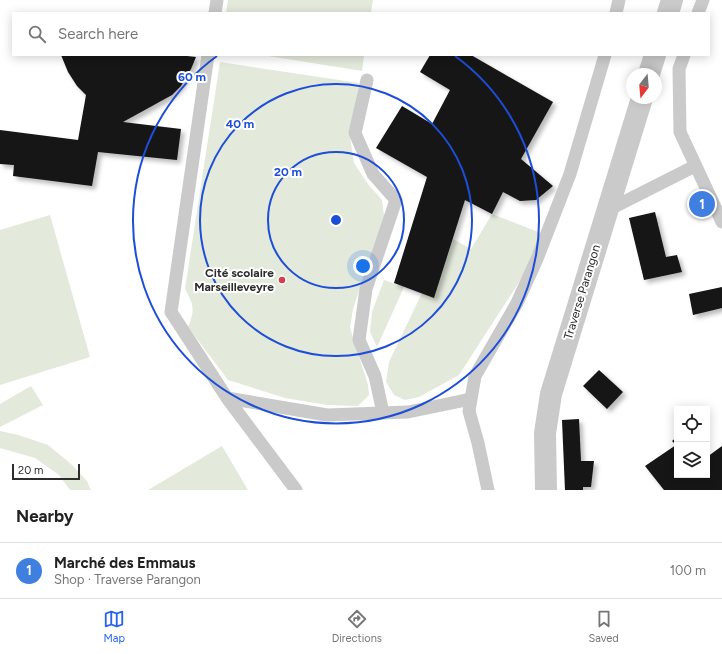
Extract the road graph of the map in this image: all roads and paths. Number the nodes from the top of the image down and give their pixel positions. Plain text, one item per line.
1 (217, 0) edge
2 (619, 0) edge
3 (672, 0) edge
4 (703, 0) edge
5 (215, 12) edge
6 (616, 12) edge
7 (668, 12) edge
8 (698, 12) edge
9 (208, 56) edge
10 (604, 56) edge
11 (655, 56) edge
12 (684, 56) edge
13 (651, 68) edge
14 (367, 80) dead end
15 (640, 104) edge
16 (696, 166) junction
17 (608, 210) junction
18 (722, 222) edge
19 (227, 398) junction
20 (471, 399) junction
21 (383, 413) junction
22 (296, 490) edge
23 (488, 490) edge
24 (546, 490) edge

1 - 5 lane
2 - 6 lane
3 - 7 street
4 - 8 lane
9 - 19 lane
10 - 20 lane
11 - 13 street
12 - 16 lane
14 - 21 lane
15 - 17 street, Traverse Parangon
16 - 17 lane
16 - 18 lane
17 - 24 street, Traverse Parangon
19 - 21 lane
19 - 22 lane
20 - 21 lane
20 - 23 lane

